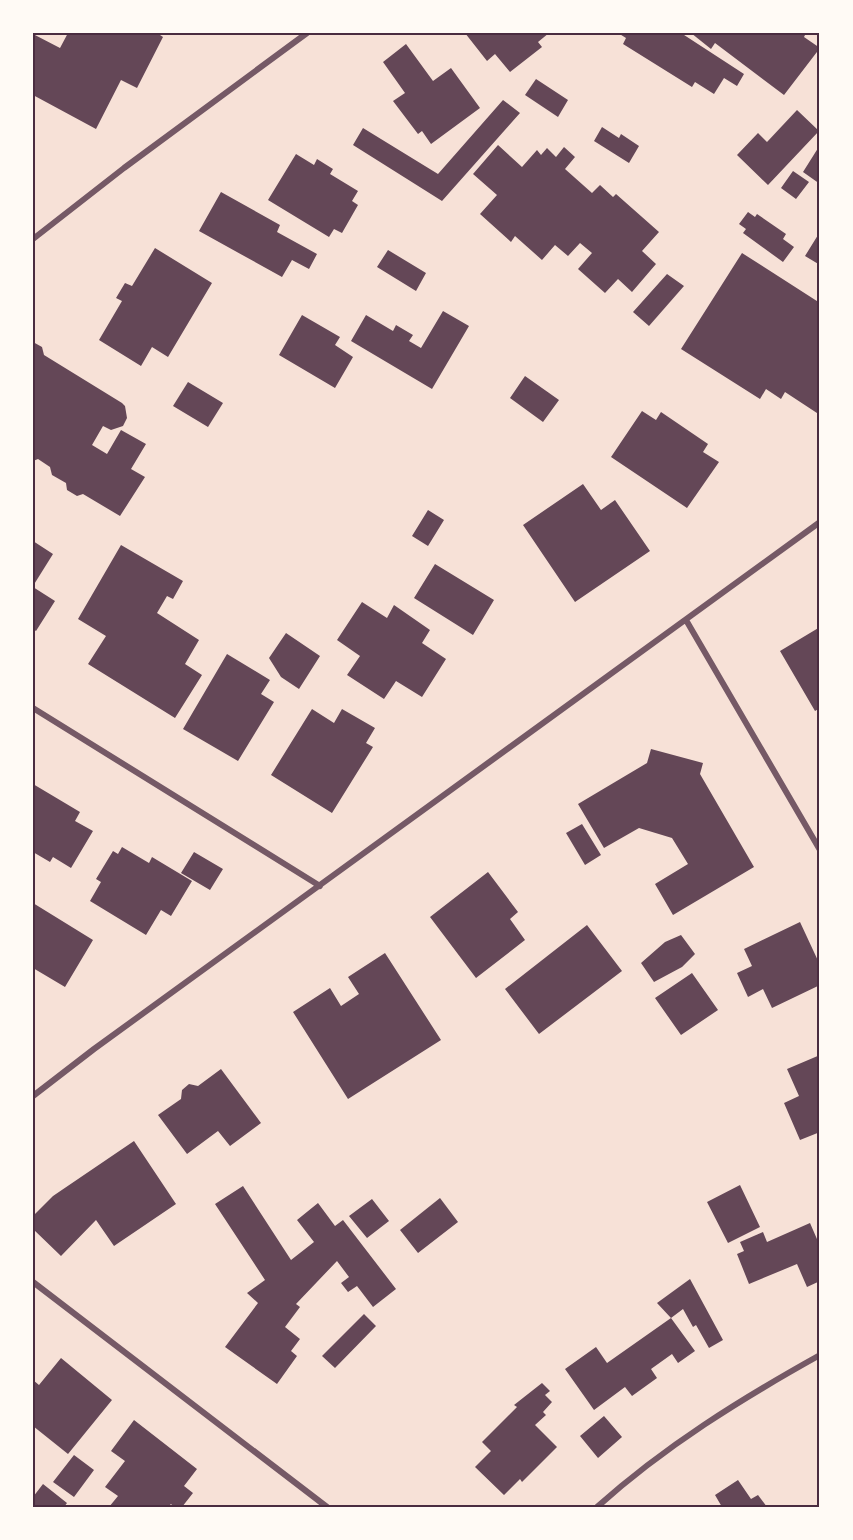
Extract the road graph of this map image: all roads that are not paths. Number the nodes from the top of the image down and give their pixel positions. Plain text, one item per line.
1 (307, 33) edge
2 (33, 239) edge
3 (820, 522) edge
4 (686, 620) junction
5 (33, 708) edge
6 (820, 850) edge
7 (320, 885) junction
8 (33, 1096) edge
9 (33, 1282) edge
10 (820, 1354) edge
11 (327, 1507) edge
12 (597, 1507) edge

1 - 2 street
3 - 4 street
4 - 6 street
4 - 7 street
5 - 7 street
7 - 8 street
9 - 11 street
10 - 12 street

